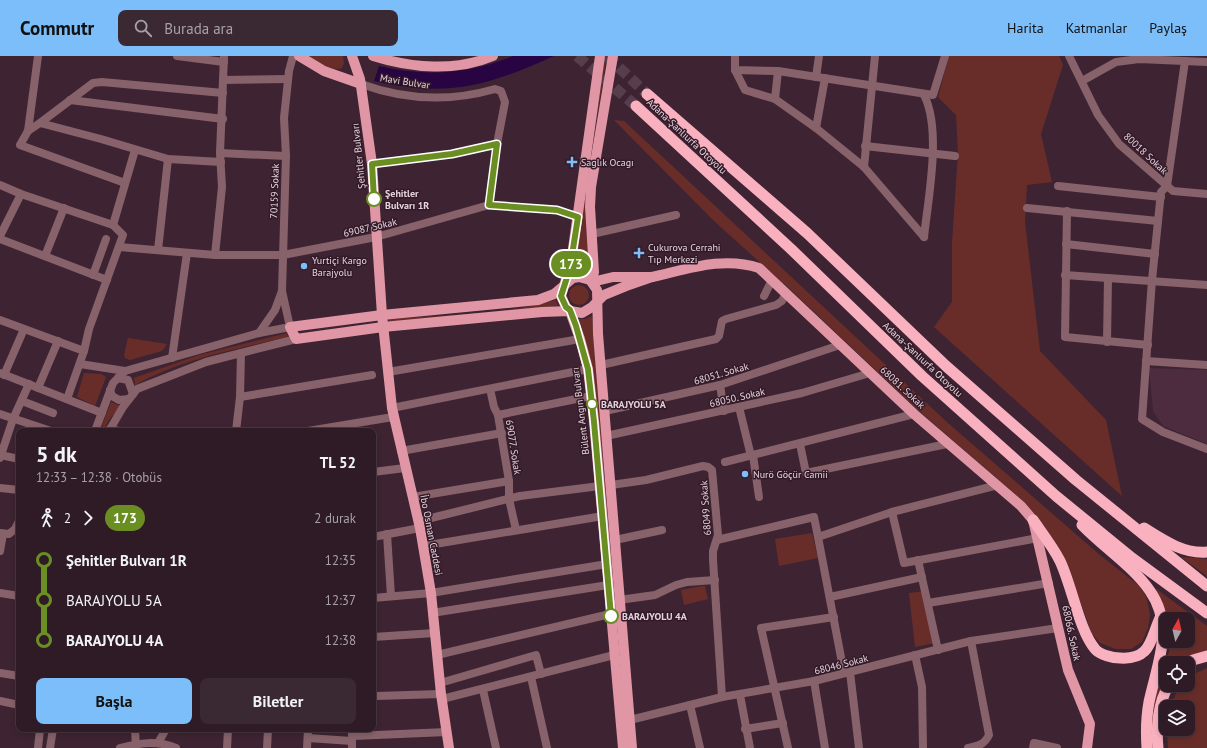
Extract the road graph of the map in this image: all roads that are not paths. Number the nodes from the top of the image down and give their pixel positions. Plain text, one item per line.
1 (38, 56) edge
2 (177, 56) edge
3 (292, 56) edge
4 (299, 56) edge
5 (352, 56) edge
6 (373, 56) edge
7 (493, 56) edge
8 (600, 56) edge
9 (735, 56) edge
10 (819, 56) edge
11 (875, 56) edge
12 (945, 56) edge
13 (1069, 56) edge
14 (614, 57) edge
15 (1142, 58) edge
16 (224, 59) edge
17 (1185, 62) junction
18 (1207, 62) edge
19 (735, 70) junction
20 (778, 71) junction
21 (816, 77) junction
22 (825, 78) junction
23 (288, 79) junction
24 (223, 80) junction
25 (1082, 81) junction
26 (361, 84) junction
27 (871, 85) junction
28 (223, 93) junction
29 (647, 94) tunnel mouth
30 (924, 95) junction
31 (775, 99) junction
32 (70, 100) junction
33 (636, 106) tunnel mouth
34 (223, 119) junction
35 (40, 123) junction
36 (816, 128) junction
37 (28, 131) junction
38 (497, 144) junction
39 (865, 146) junction
40 (135, 150) junction
41 (220, 153) junction
42 (933, 154) junction
43 (286, 156) junction
44 (956, 156) dead end
45 (168, 159) junction
46 (221, 162) junction
47 (372, 164) junction
48 (864, 167) junction
49 (125, 183) junction
50 (0, 185) edge
51 (1058, 186) dead end
52 (1167, 186) junction
53 (21, 194) junction
54 (1207, 194) edge
55 (1161, 197) junction
56 (489, 205) junction
57 (64, 208) junction
58 (1027, 208) dead end
59 (1067, 211) junction
60 (676, 215) dead end
61 (578, 217) junction
62 (1158, 221) junction
63 (113, 225) junction
64 (592, 234) junction
65 (376, 237) junction
66 (0, 238) edge
67 (106, 239) dead end
68 (1066, 244) junction
69 (119, 247) junction
70 (158, 250) junction
71 (187, 253) junction
72 (1155, 254) junction
73 (216, 255) junction
74 (283, 255) junction
75 (44, 256) junction
76 (93, 275) junction
77 (1065, 275) junction
78 (652, 277) junction
79 (1108, 278) junction
80 (107, 280) junction
81 (772, 280) junction
82 (1152, 280) junction
83 (592, 282) junction
84 (564, 285) junction
85 (1207, 285) edge
86 (282, 291) junction
87 (786, 293) junction
88 (764, 296) dead end
89 (596, 302) junction
90 (570, 310) junction
91 (382, 314) junction
92 (0, 320) edge
93 (290, 326) junction
94 (383, 327) junction
95 (24, 328) junction
96 (259, 333) junction
97 (296, 339) junction
98 (580, 339) junction
99 (58, 341) junction
100 (1106, 342) junction
101 (840, 345) junction
102 (1148, 345) junction
103 (84, 351) junction
104 (241, 353) junction
105 (172, 358) junction
106 (1146, 361) junction
107 (80, 364) junction
108 (601, 365) junction
109 (1207, 365) edge
110 (588, 369) junction
111 (124, 371) junction
112 (388, 372) junction
113 (870, 373) junction
114 (2, 374) edge
115 (372, 375) dead end
116 (118, 378) junction
117 (30, 384) junction
118 (720, 385) junction
119 (38, 388) junction
120 (490, 389) junction
121 (110, 390) junction
122 (591, 396) junction
123 (131, 397) junction
124 (240, 397) junction
125 (67, 399) junction
126 (22, 401) junction
127 (739, 407) junction
128 (605, 411) junction
129 (724, 411) junction
130 (53, 413) dead end
131 (102, 413) junction
132 (392, 413) junction
133 (0, 414) edge
134 (498, 414) junction
135 (914, 414) junction
136 (13, 419) junction
137 (42, 428) edge
138 (96, 428) edge
139 (111, 428) edge
140 (236, 428) edge
141 (322, 428) edge
142 (502, 433) junction
143 (606, 436) junction
144 (800, 444) junction
145 (947, 444) junction
146 (1207, 449) edge
147 (401, 451) junction
148 (752, 455) junction
149 (0, 456) edge
150 (16, 459) edge
151 (725, 462) dead end
152 (405, 468) junction
153 (376, 472) edge
154 (1076, 480) junction
155 (509, 481) junction
156 (611, 485) junction
157 (998, 485) junction
158 (600, 486) junction
159 (0, 488) edge
160 (16, 490) edge
161 (1056, 496) junction
162 (412, 497) junction
163 (759, 497) dead end
164 (509, 499) junction
165 (892, 512) junction
166 (603, 516) junction
167 (1033, 520) junction
168 (419, 524) junction
169 (16, 527) edge
170 (516, 530) junction
171 (662, 530) dead end
172 (4, 534) edge
173 (387, 534) junction
174 (16, 536) edge
175 (376, 536) edge
176 (818, 537) junction
177 (1038, 538) junction
178 (615, 540) junction
179 (717, 540) junction
180 (423, 546) junction
181 (0, 551) edge
182 (1207, 552) edge
183 (918, 560) junction
184 (607, 564) junction
185 (922, 577) junction
186 (714, 580) junction
187 (1048, 583) junction
188 (608, 585) junction
189 (1207, 586) edge
190 (0, 593) edge
191 (431, 593) junction
192 (16, 596) edge
193 (391, 596) junction
194 (830, 597) junction
195 (376, 598) edge
196 (620, 600) junction
197 (928, 603) junction
198 (1161, 612) edge
199 (432, 613) junction
200 (1207, 613) edge
201 (610, 614) junction
202 (834, 617) junction
203 (1159, 622) edge
204 (1058, 628) junction
205 (435, 633) junction
206 (376, 638) edge
207 (971, 641) junction
208 (1161, 648) edge
209 (938, 650) junction
210 (437, 655) junction
211 (614, 655) junction
212 (915, 655) junction
213 (1207, 656) edge
214 (1195, 659) edge
215 (0, 673) edge
216 (847, 673) junction
217 (541, 674) junction
218 (16, 676) edge
219 (531, 677) junction
220 (814, 681) junction
221 (440, 683) junction
222 (775, 687) junction
223 (483, 690) junction
224 (1165, 692) edge
225 (740, 695) junction
226 (376, 696) dead end
227 (441, 696) junction
228 (722, 697) junction
229 (0, 701) edge
230 (16, 704) edge
231 (690, 705) junction
232 (630, 720) junction
233 (783, 723) junction
234 (745, 729) junction
235 (40, 732) edge
236 (53, 732) edge
237 (135, 732) edge
238 (164, 732) edge
239 (228, 732) edge
240 (268, 732) edge
241 (308, 732) edge
242 (447, 732) junction
243 (308, 738) junction
244 (352, 738) edge
245 (158, 743) junction
246 (136, 746) edge
247 (51, 747) edge
248 (38, 748) edge
249 (120, 748) edge
250 (176, 748) edge
251 (227, 748) edge
252 (267, 748) edge
253 (307, 748) edge
254 (449, 748) edge
255 (496, 748) edge
256 (547, 748) edge
257 (623, 748) edge
258 (632, 748) edge
259 (700, 748) edge
260 (750, 748) edge
261 (788, 748) edge
262 (825, 748) edge
263 (859, 748) edge
264 (923, 748) edge
265 (968, 748) edge
266 (1033, 748) edge
267 (1057, 748) edge
268 (1087, 748) edge
269 (1147, 748) edge
270 (1158, 748) edge

1 - 37 street
2 - 16 street
3 - 23 street, 70159 Sokak
4 - 26 main road, Mavi Bulvar
5 - 26 main road, Şehitler Bulvarı
6 - 7 main road, Mavi Bulvar
8 - 61 main road, Bülent Angın Bulvarı
9 - 19 street
10 - 21 street
11 - 27 street
12 - 30 street
13 - 25 street, 80018 Sokak
14 - 64 main road
15 - 17 street
15 - 25 street
16 - 24 street
17 - 18 street
17 - 52 street
19 - 20 street
19 - 31 street
20 - 21 street
20 - 31 street
21 - 22 street
22 - 27 street
22 - 36 street
23 - 24 street
23 - 43 street, 70159 Sokak
24 - 28 street
25 - 52 street, 80018 Sokak
26 - 38 street, Mavi Bulvar
26 - 47 main road, Şehitler Bulvarı
27 - 30 street
27 - 39 street
28 - 32 street
28 - 34 street
29 - 154 highway, Adana-Şanlıurfa Otoyolu
30 - 42 street
31 - 36 street
32 - 34 street
32 - 35 street
33 - 161 highway, Adana-Şanlıurfa Otoyolu
34 - 41 street
35 - 37 street
35 - 40 street
36 - 48 street
37 - 49 street
38 - 47 street
38 - 56 street
39 - 42 street
39 - 48 street
40 - 45 street
40 - 49 street
41 - 43 street
41 - 46 street
42 - 44 street
42 - 48 street
43 - 74 street, 70159 Sokak
45 - 46 street
45 - 70 street
46 - 73 street
47 - 65 main road, Şehitler Bulvarı
49 - 63 street
50 - 53 street
51 - 55 street
52 - 54 street, 80018 Sokak
52 - 55 street
53 - 57 street
53 - 66 street
55 - 62 street
56 - 61 street, 69087 Sokak
56 - 65 street, 69087 Sokak
57 - 63 street
57 - 75 street
58 - 59 street
59 - 62 street
59 - 68 street
60 - 64 street
61 - 84 main road, Bülent Angın Bulvarı
62 - 72 street
63 - 69 street
64 - 83 main road
65 - 74 street, 69087 Sokak
65 - 91 main road, Şehitler Bulvarı
66 - 75 street
67 - 76 street
68 - 72 street
68 - 77 street
69 - 70 street, 69087 Sokak
69 - 80 street
70 - 71 street, 69087 Sokak
71 - 73 street, 69087 Sokak
71 - 105 street
72 - 82 street
73 - 74 street, 69087 Sokak
74 - 86 street, 70159 Sokak
75 - 76 street
76 - 80 street
77 - 79 street
77 - 100 street
78 - 81 main road, 68081. Sokak
78 - 83 main road
78 - 89 main road
79 - 82 street
79 - 100 street
80 - 103 street
81 - 87 main road, 68081. Sokak
81 - 88 street
82 - 85 street
82 - 102 street
83 - 84 main road
83 - 89 main road
84 - 90 main road, Bülent Angın Bulvarı
84 - 91 main road
86 - 93 street, 70159 Sokak
86 - 96 street
87 - 101 main road, 68081. Sokak
87 - 108 street
89 - 90 main road
89 - 108 main road
90 - 94 main road
90 - 98 main road, Bülent Angın Bulvarı
91 - 93 main road
91 - 94 main road, Şehitler Bulvarı
92 - 95 street
93 - 96 street
93 - 97 main road
94 - 97 main road
94 - 112 main road, İbo Osman Caddesi
95 - 99 street
95 - 114 street
96 - 105 street
97 - 104 street
98 - 110 main road, Bülent Angın Bulvarı
98 - 112 street
99 - 103 street
99 - 119 street
100 - 102 street
101 - 113 main road, 68081. Sokak
101 - 118 street, 68051. Sokak
102 - 106 street
103 - 107 street
104 - 123 street
104 - 124 street
105 - 111 street
106 - 109 street
106 - 146 street
107 - 111 street
107 - 125 street
108 - 128 main road
110 - 120 street
110 - 122 main road, Bülent Angın Bulvarı
111 - 116 street
112 - 132 main road, İbo Osman Caddesi
113 - 127 street, 68050. Sokak
113 - 135 main road, 68081. Sokak
114 - 117 street
115 - 124 street
116 - 121 street
116 - 123 street
117 - 119 street
117 - 126 street
118 - 128 street, 68051. Sokak
118 - 129 street
119 - 125 street
120 - 132 street
120 - 134 street
121 - 123 street
121 - 131 street
122 - 134 street, 69077. Sokak
122 - 158 main road, Bülent Angın Bulvarı
123 - 139 street
124 - 140 street
125 - 131 street
126 - 130 street
126 - 136 street
127 - 129 street, 68050. Sokak
127 - 148 street
128 - 143 main road
129 - 143 street, 68050. Sokak
131 - 138 street
132 - 141 street
132 - 147 main road, İbo Osman Caddesi
133 - 136 street
134 - 142 street, 69077. Sokak
135 - 144 street
135 - 145 main road, 68081. Sokak
136 - 137 street
136 - 149 street
142 - 147 street
142 - 155 street, 69077. Sokak
143 - 156 main road
144 - 145 street
144 - 148 street
145 - 157 main road, 68081. Sokak
147 - 152 main road, İbo Osman Caddesi
148 - 151 street
148 - 163 street
149 - 150 street
152 - 153 street
152 - 162 main road, İbo Osman Caddesi
154 - 182 highway
154 - 189 highway, Adana-Şanlıurfa Otoyolu
155 - 162 street
155 - 164 street, 69077. Sokak
156 - 178 main road
156 - 179 street, 68049 Sokak
157 - 165 street
157 - 167 main road, 68081. Sokak
158 - 164 street
158 - 166 main road, Bülent Angın Bulvarı
159 - 160 street
161 - 198 highway
161 - 200 highway, Adana-Şanlıurfa Otoyolu
162 - 168 main road, İbo Osman Caddesi
164 - 168 street
164 - 170 street, 69077. Sokak
165 - 176 street
165 - 183 street
166 - 170 street
166 - 184 main road, Bülent Angın Bulvarı
167 - 177 main road, 68066. Sokak
167 - 203 highway
168 - 173 street
168 - 180 main road, İbo Osman Caddesi
169 - 172 street
170 - 180 street
171 - 178 street
172 - 174 street
172 - 181 street
173 - 175 street
173 - 193 street
176 - 179 street
176 - 194 street
177 - 183 street
177 - 187 main road, 68066. Sokak
178 - 196 main road
179 - 186 street, 68049 Sokak
180 - 191 main road, İbo Osman Caddesi
183 - 185 street
184 - 188 main road, Bülent Angın Bulvarı
184 - 191 street
185 - 194 street
185 - 197 street
186 - 196 street
186 - 228 street, 68049 Sokak
187 - 197 street
187 - 204 main road, 68066. Sokak
188 - 199 street
188 - 201 main road, Bülent Angın Bulvarı
190 - 192 street
191 - 193 street
191 - 199 main road, İbo Osman Caddesi
193 - 195 street
194 - 202 street
196 - 232 main road
197 - 209 street
199 - 205 main road, İbo Osman Caddesi
201 - 210 street
201 - 211 main road, Bülent Angın Bulvarı
202 - 216 street
202 - 222 street
204 - 207 street, 68046 Sokak
204 - 268 main road, 68066. Sokak
205 - 206 street
205 - 210 main road, İbo Osman Caddesi
207 - 209 street, 68046 Sokak
207 - 265 street
208 - 269 highway
209 - 212 street, 68046 Sokak
210 - 221 main road, İbo Osman Caddesi
211 - 217 street
211 - 257 main road, Bülent Angın Bulvarı
212 - 216 street, 68046 Sokak
212 - 264 street
213 - 214 highway
215 - 218 street
216 - 220 street, 68046 Sokak
216 - 263 street
217 - 219 street
217 - 221 street
219 - 223 street
219 - 256 street
220 - 222 street, 68046 Sokak
220 - 262 street
221 - 227 main road, İbo Osman Caddesi
222 - 225 street, 68046 Sokak
222 - 233 street
223 - 227 street
223 - 255 street
224 - 270 highway
225 - 228 street, 68046 Sokak
225 - 234 street
226 - 227 street
227 - 242 main road, İbo Osman Caddesi
228 - 231 street, 68046 Sokak
229 - 230 street
231 - 232 street, 68046 Sokak
231 - 259 street
232 - 258 main road
233 - 234 street
233 - 261 street
234 - 260 street
235 - 248 street
236 - 247 street
237 - 246 street
238 - 245 street
239 - 251 street
240 - 252 street
241 - 243 street
242 - 244 street
242 - 254 main road, İbo Osman Caddesi
243 - 244 street
243 - 253 street
245 - 246 street
245 - 250 street
246 - 249 street
266 - 267 street

